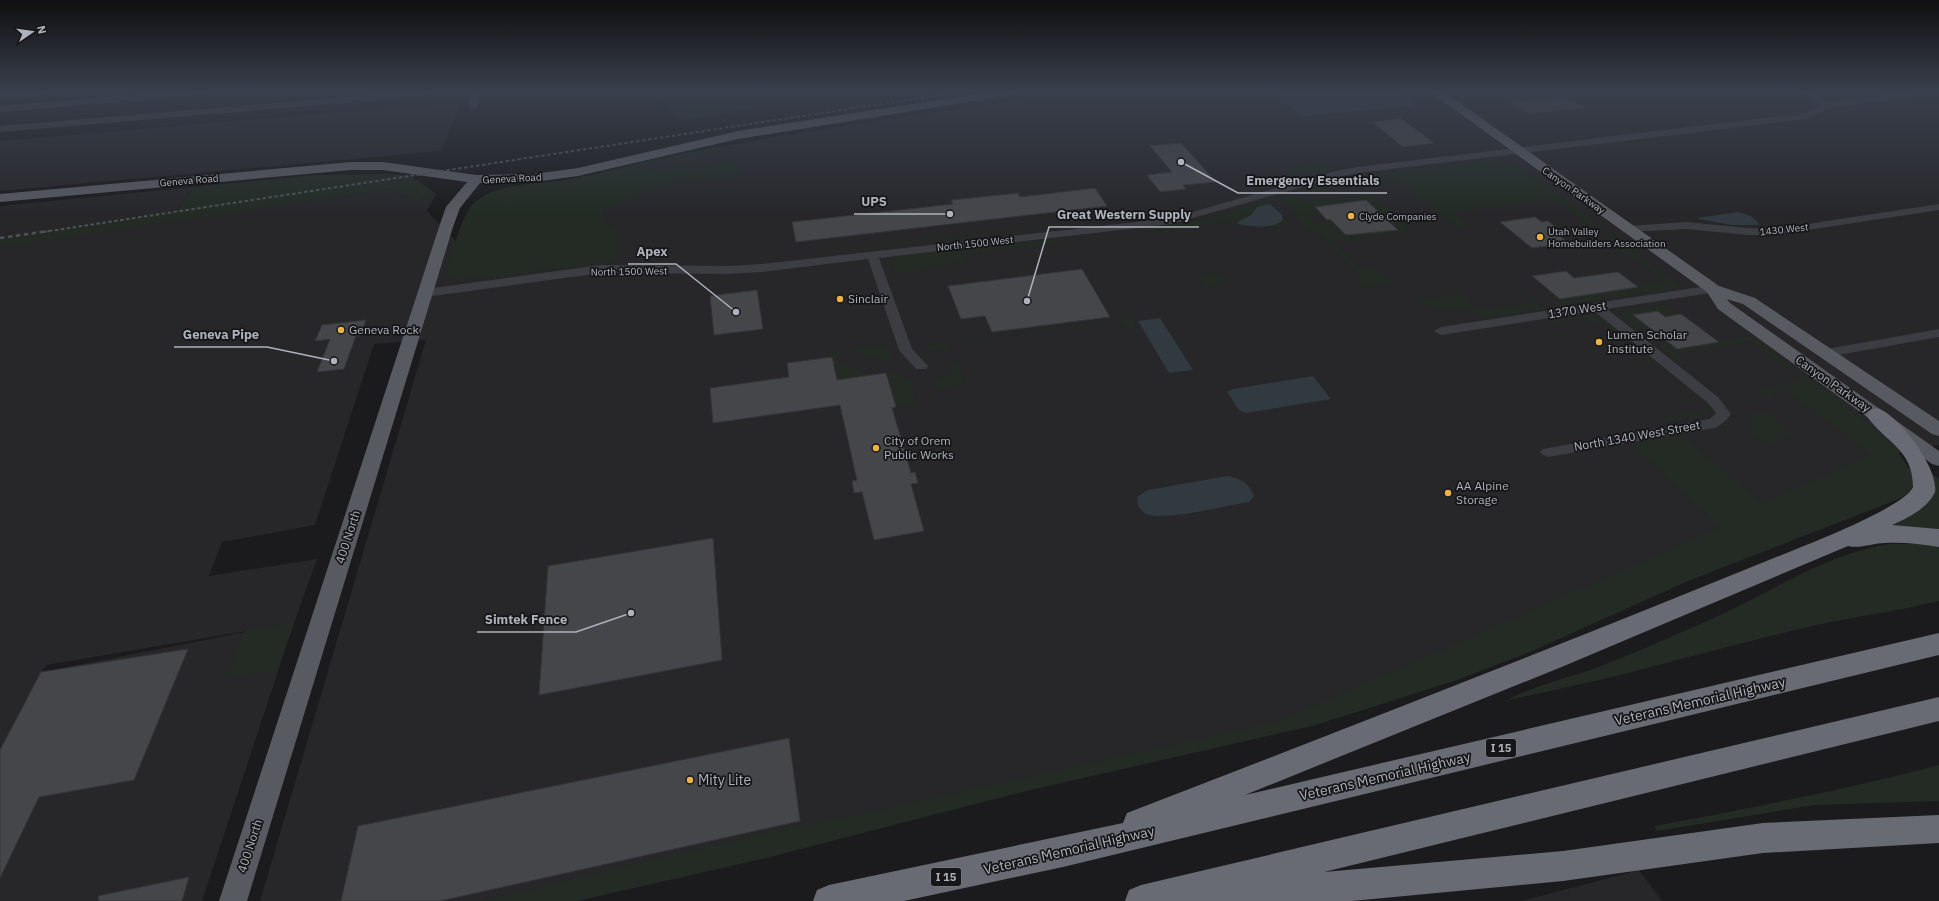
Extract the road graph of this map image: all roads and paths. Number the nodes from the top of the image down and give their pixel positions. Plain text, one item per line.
1 (750, 133) edge
2 (1494, 133) edge
3 (1666, 133) edge
4 (1519, 151) junction
5 (428, 173) junction
6 (534, 178) junction
7 (476, 179) junction
8 (0, 198) edge
9 (453, 207) junction
10 (1939, 207) edge
11 (1628, 229) junction
12 (872, 254) junction
13 (1713, 289) junction
14 (426, 293) junction
15 (1597, 307) junction
16 (1441, 331) dead end
17 (1939, 333) edge
18 (1827, 353) junction
19 (921, 366) dead end
20 (1878, 416) junction
21 (1939, 430) edge
22 (1548, 452) dead end
23 (1939, 460) edge
24 (1939, 538) edge
25 (1800, 558) junction
26 (1939, 644) edge
27 (1939, 709) edge
28 (1939, 829) edge
29 (1063, 852) junction
30 (233, 901) edge
31 (829, 901) edge
32 (1141, 901) edge
33 (1182, 901) edge

1 - 6 main road, Geneva Road
2 - 4 main road, Canyon Parkway
3 - 4 street, North 1500 West
4 - 11 main road, Canyon Parkway
4 - 12 street, North 1500 West
5 - 7 main road, Geneva Road
5 - 8 main road, Geneva Road
5 - 9 main road
6 - 7 main road, Geneva Road
6 - 9 main road
7 - 9 main road, 400 North
9 - 14 main road, 400 North
10 - 11 street, 1430 West
11 - 13 main road, Canyon Parkway
12 - 14 street, North 1500 West
12 - 19 street
13 - 15 street, 1370 West
13 - 18 main road, Canyon Parkway
13 - 20 main road, Canyon Parkway
14 - 30 main road, 400 North
15 - 16 street, 1370 West
15 - 22 street, North 1340 West Street
17 - 18 street
18 - 21 main road, Canyon Parkway
20 - 23 main road, Canyon Parkway
20 - 25 highway
24 - 25 highway
25 - 29 highway
26 - 29 highway, Veterans Memorial Highway / I 15
27 - 32 highway
28 - 33 highway
29 - 31 highway, Veterans Memorial Highway / I 15

